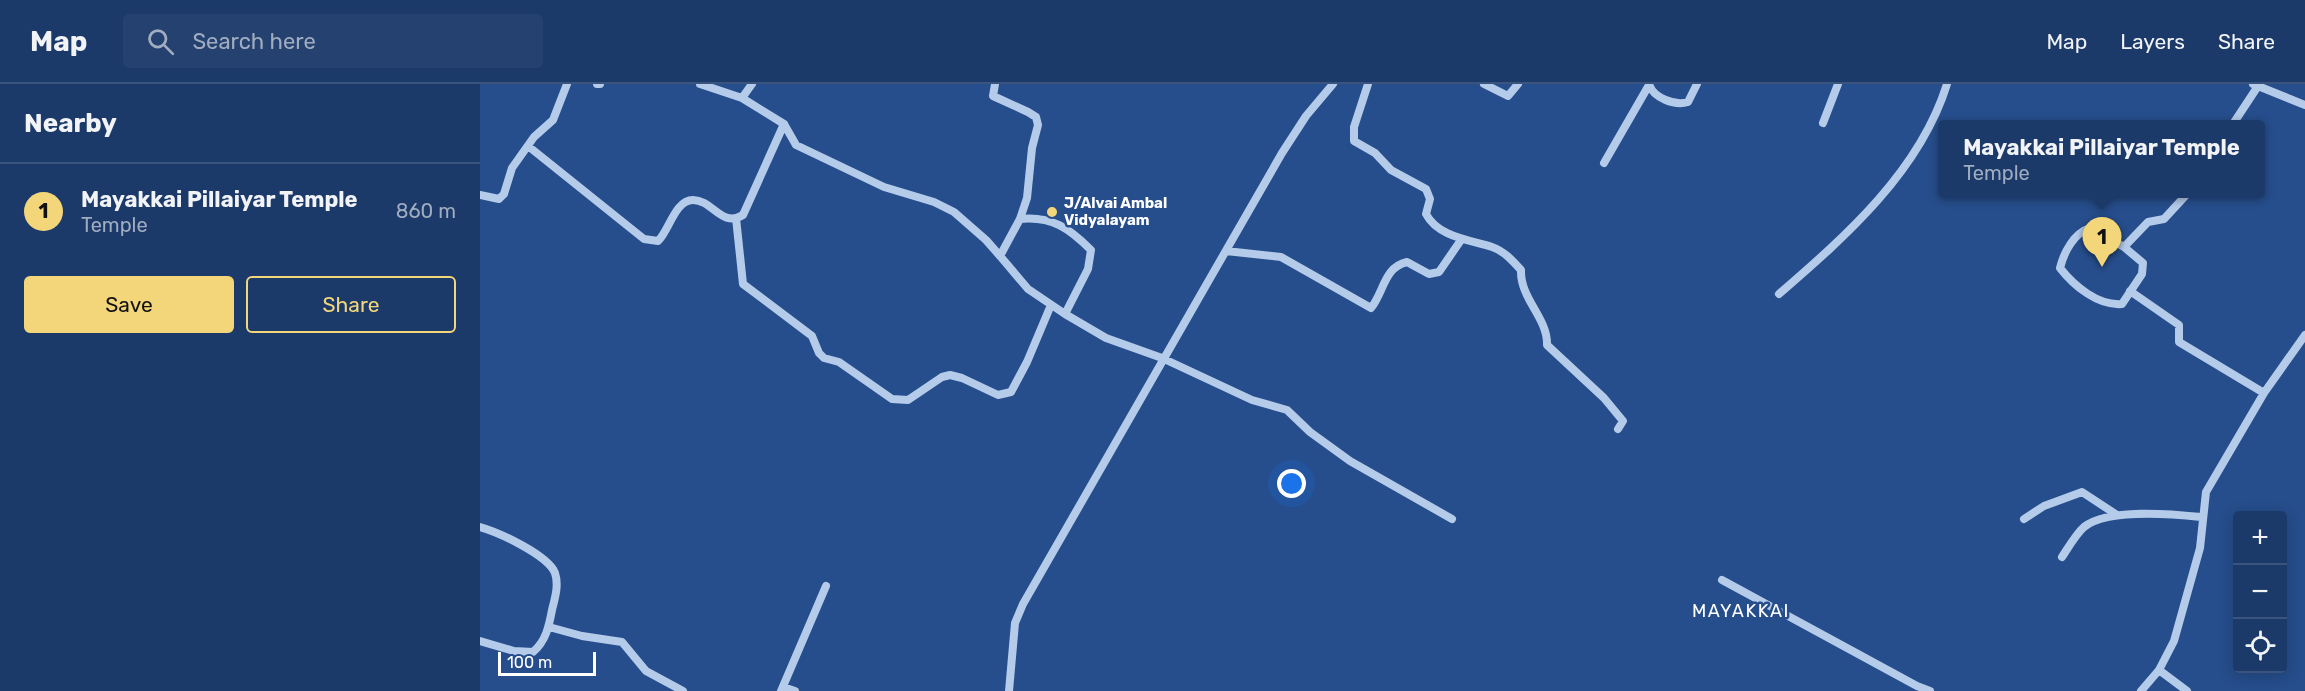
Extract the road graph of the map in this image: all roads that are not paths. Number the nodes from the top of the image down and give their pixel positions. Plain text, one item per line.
1 (567, 84) edge
2 (700, 84) edge
3 (752, 84) edge
4 (995, 84) edge
5 (1333, 84) edge
6 (1368, 84) edge
7 (1484, 84) edge
8 (1518, 84) edge
9 (1697, 84) edge
10 (1838, 84) edge
11 (1947, 84) edge
12 (1649, 85) edge
13 (2256, 85) edge
14 (742, 98) junction
15 (2305, 105) edge
16 (2235, 120) edge
17 (1822, 123) dead end
18 (784, 124) junction
19 (528, 146) junction
20 (1604, 163) dead end
21 (480, 195) edge
22 (2183, 198) edge
23 (736, 218) junction
24 (1020, 219) junction
25 (1461, 240) junction
26 (2124, 247) junction
27 (1226, 251) junction
28 (1000, 256) junction
29 (2130, 291) junction
30 (1779, 294) dead end
31 (1051, 305) junction
32 (1065, 314) junction
33 (2305, 335) edge
34 (1162, 358) junction
35 (2264, 393) junction
36 (1618, 429) dead end
37 (2117, 516) junction
38 (2201, 517) junction
39 (1452, 519) dead end
40 (2024, 519) dead end
41 (480, 527) edge
42 (2062, 558) dead end
43 (1722, 580) dead end
44 (826, 586) dead end
45 (549, 627) junction
46 (480, 641) edge
47 (2159, 670) junction
48 (782, 689) edge
49 (683, 691) edge
50 (795, 691) edge
51 (1009, 691) edge
52 (1930, 691) edge
53 (2141, 691) edge
54 (2187, 691) edge

1 - 19 street
2 - 14 street
3 - 14 street
4 - 24 street
5 - 27 street
6 - 25 street
7 - 8 street
9 - 12 street
10 - 17 street
11 - 30 street
12 - 20 street
13 - 15 street
13 - 16 street
14 - 18 street
18 - 23 street
18 - 28 street
19 - 21 street
19 - 23 street
22 - 26 street
23 - 31 street
24 - 28 street
24 - 32 street
25 - 27 street
25 - 36 street
26 - 29 street
26 - 29 street
27 - 34 street
28 - 31 street
29 - 35 street
31 - 32 street
32 - 34 street
33 - 35 street
34 - 39 street
34 - 51 street
35 - 38 street
37 - 38 street
37 - 40 street
37 - 42 street
38 - 47 street
41 - 45 street
43 - 52 street
44 - 48 street
45 - 46 street
45 - 49 street
47 - 53 street
47 - 54 street
48 - 50 street

